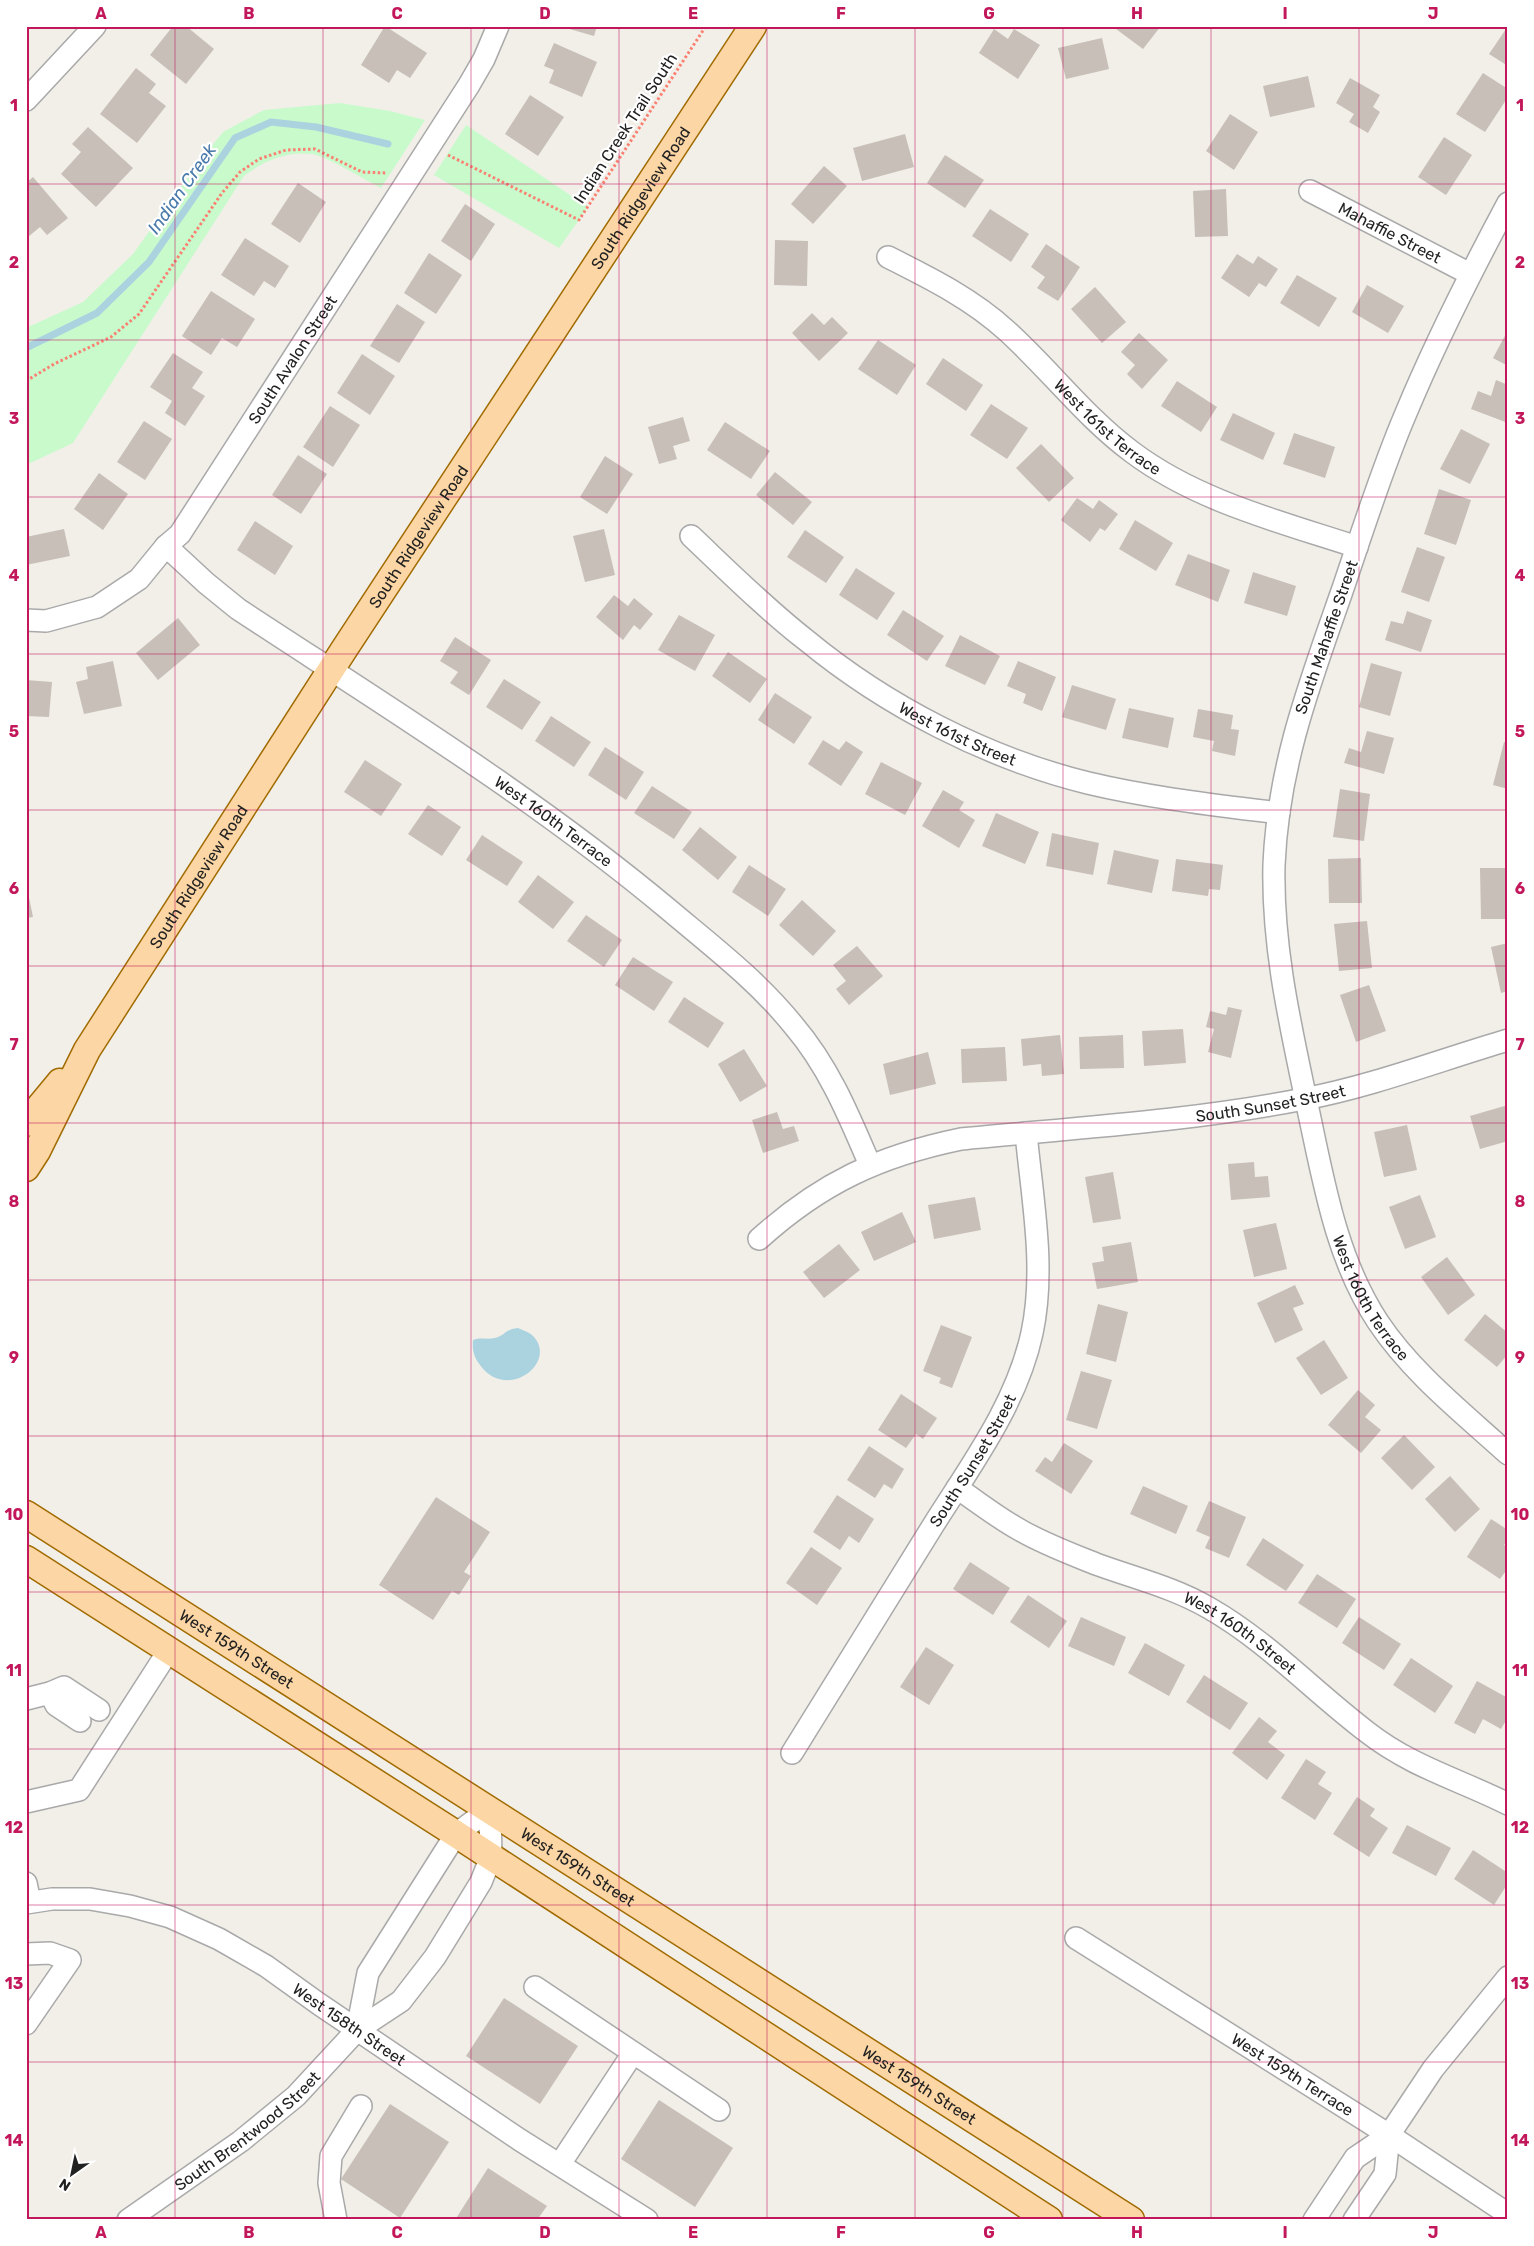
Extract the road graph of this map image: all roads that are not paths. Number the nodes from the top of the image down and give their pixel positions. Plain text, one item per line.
1 (95, 26) edge
2 (498, 26) edge
3 (754, 26) edge
4 (26, 100) edge
5 (1310, 191) dead end
6 (1508, 203) edge
7 (888, 256) dead end
8 (1470, 274) junction
9 (691, 536) dead end
10 (166, 546) junction
11 (1358, 547) junction
12 (26, 620) edge
13 (330, 670) junction
14 (1279, 813) junction
15 (1508, 1040) edge
16 (87, 1050) junction
17 (1306, 1099) junction
18 (26, 1122) edge
19 (1026, 1133) junction
20 (870, 1165) junction
21 (26, 1168) edge
22 (759, 1240) dead end
23 (1508, 1454) edge
24 (957, 1488) junction
25 (26, 1514) edge
26 (26, 1559) edge
27 (169, 1650) junction
28 (26, 1698) edge
29 (100, 1722) junction
30 (792, 1753) dead end
31 (26, 1802) edge
32 (1508, 1804) edge
33 (490, 1809) junction
34 (456, 1834) junction
35 (491, 1857) junction
36 (28, 1896) edge
37 (1076, 1938) dead end
38 (26, 1954) edge
39 (1508, 1977) edge
40 (535, 1988) dead end
41 (26, 2024) edge
42 (357, 2030) junction
43 (633, 2053) junction
44 (361, 2106) dead end
45 (719, 2110) dead end
46 (1389, 2135) junction
47 (560, 2164) junction
48 (1508, 2214) edge
49 (128, 2220) edge
50 (336, 2220) edge
51 (648, 2220) edge
52 (1049, 2220) edge
53 (1131, 2220) edge
54 (1314, 2220) edge
55 (1354, 2220) edge

1 - 4 street
2 - 10 street, South Avalon Street
3 - 13 main road, South Ridgeview Road
5 - 8 street, Mahaffie Street
6 - 8 street, South Mahaffie Street
7 - 11 street, West 161st Terrace
8 - 11 street, South Mahaffie Street
9 - 14 street, West 161st Street
10 - 12 street, South Avalon Street
10 - 13 street, West 160th Terrace
11 - 14 street, South Mahaffie Street
13 - 16 main road, South Ridgeview Road
13 - 20 street, West 160th Terrace
14 - 17 street, South Mahaffie Street
15 - 17 street, South Sunset Street
16 - 18 main road, South Ridgeview Road
16 - 21 main road, South Ridgeview Road
17 - 19 street, South Sunset Street
17 - 23 street, West 160th Terrace
19 - 20 street, South Sunset Street
19 - 24 street, South Sunset Street
20 - 22 street, South Sunset Street
24 - 30 street, South Sunset Street
24 - 32 street, West 160th Street
25 - 33 main road, West 159th Street
26 - 27 main road
27 - 29 street
27 - 34 main road
28 - 29 street
29 - 31 street
33 - 34 street
33 - 35 street
33 - 53 main road, West 159th Street
34 - 35 main road
34 - 42 street
35 - 42 street, South Brentwood Street
35 - 52 main road
36 - 42 street, West 158th Street
37 - 46 street, West 159th Terrace
38 - 41 street
39 - 46 street
40 - 43 street
42 - 47 street, West 158th Street
42 - 49 street, South Brentwood Street
43 - 45 street
43 - 47 street
44 - 50 street
46 - 48 street, West 159th Terrace
46 - 54 street
46 - 55 street
47 - 51 street, West 158th Street

